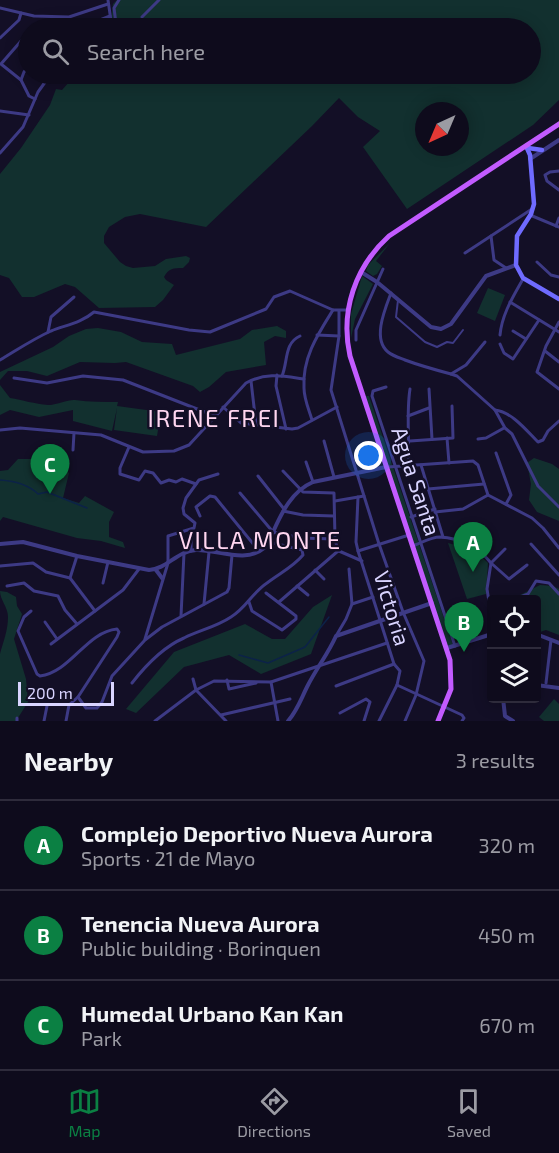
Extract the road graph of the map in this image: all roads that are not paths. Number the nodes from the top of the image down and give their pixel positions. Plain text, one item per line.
1 (119, 0) edge
2 (159, 0) edge
3 (108, 2) edge
4 (0, 8) edge
5 (21, 13) junction
6 (110, 16) joint
7 (142, 17) dead end
8 (20, 18) edge
9 (106, 18) edge
10 (115, 18) edge
11 (18, 21) edge
12 (0, 38) edge
13 (18, 44) edge
14 (1, 64) edge
15 (18, 78) edge
16 (23, 84) edge
17 (42, 84) edge
18 (35, 99) junction
19 (0, 111) edge
20 (29, 116) junction
21 (559, 124) edge
22 (559, 140) edge
23 (527, 147) junction
24 (542, 150) junction
25 (0, 153) edge
26 (530, 159) junction
27 (559, 171) edge
28 (559, 190) edge
29 (533, 208) junction
30 (530, 215) junction
31 (559, 218) edge
32 (557, 226) edge
33 (491, 236) junction
34 (465, 253) dead end
35 (537, 262) dead end
36 (516, 265) junction
37 (506, 268) junction
38 (383, 269) dead end
39 (361, 272) junction
40 (559, 277) edge
41 (523, 278) junction
42 (377, 282) junction
43 (391, 294) junction
44 (74, 297) dead end
45 (559, 299) edge
46 (398, 300) junction
47 (510, 302) junction
48 (333, 310) junction
49 (348, 310) junction
50 (339, 311) junction
51 (538, 320) junction
52 (559, 322) edge
53 (463, 330) dead end
54 (557, 330) edge
55 (513, 331) dead end
56 (47, 333) junction
57 (317, 334) junction
58 (500, 335) dead end
59 (300, 336) dead end
60 (339, 336) junction
61 (526, 339) junction
62 (356, 340) dead end
63 (484, 342) dead end
64 (500, 344) dead end
65 (545, 351) junction
66 (0, 360) edge
67 (559, 362) edge
68 (452, 374) junction
69 (277, 375) junction
70 (282, 376) junction
71 (14, 378) dead end
72 (304, 379) junction
73 (251, 380) junction
74 (386, 387) dead end
75 (410, 389) dead end
76 (429, 389) dead end
77 (559, 389) edge
78 (363, 396) junction
79 (372, 396) junction
80 (452, 406) dead end
81 (223, 407) junction
82 (337, 407) junction
83 (430, 408) junction
84 (495, 410) junction
85 (215, 416) junction
86 (408, 416) junction
87 (313, 421) junction
88 (559, 421) edge
89 (256, 424) junction
90 (504, 428) junction
91 (286, 429) junction
92 (0, 430) edge
93 (74, 433) junction
94 (447, 438) junction
95 (432, 439) junction
96 (478, 439) dead end
97 (324, 441) dead end
98 (410, 441) junction
99 (129, 446) junction
100 (73, 450) dead end
101 (496, 453) dead end
102 (306, 462) dead end
103 (449, 463) junction
104 (421, 465) junction
105 (408, 466) junction
106 (386, 467) junction
107 (395, 467) junction
108 (283, 471) dead end
109 (218, 474) dead end
110 (357, 474) junction
111 (258, 476) dead end
112 (335, 478) junction
113 (313, 482) junction
114 (196, 484) junction
115 (484, 484) junction
116 (428, 489) junction
117 (299, 490) junction
118 (240, 493) dead end
119 (488, 495) junction
120 (364, 496) junction
121 (358, 497) junction
122 (335, 501) junction
123 (506, 504) junction
124 (559, 507) edge
125 (284, 510) junction
126 (435, 510) junction
127 (200, 516) dead end
128 (334, 516) junction
129 (411, 517) junction
130 (273, 532) junction
131 (409, 535) junction
132 (191, 537) dead end
133 (443, 537) junction
134 (335, 539) junction
135 (269, 542) junction
136 (420, 543) junction
137 (0, 544) edge
138 (379, 544) junction
139 (531, 544) dead end
140 (412, 546) junction
141 (505, 549) dead end
142 (559, 549) edge
143 (191, 551) junction
144 (338, 551) junction
145 (358, 551) junction
146 (209, 552) junction
147 (259, 552) junction
148 (184, 553) junction
149 (232, 555) junction
150 (77, 556) junction
151 (362, 561) junction
152 (108, 562) junction
153 (168, 563) junction
154 (491, 563) junction
155 (527, 565) dead end
156 (0, 566) edge
157 (139, 569) junction
158 (349, 569) dead end
159 (155, 570) junction
160 (315, 570) junction
161 (559, 575) edge
162 (70, 578) junction
163 (162, 578) junction
164 (324, 579) dead end
165 (103, 583) dead end
166 (8, 586) dead end
167 (297, 586) junction
168 (266, 592) dead end
169 (559, 594) edge
170 (308, 595) dead end
171 (488, 595) edge
172 (526, 595) edge
173 (373, 597) junction
174 (249, 602) junction
175 (279, 602) junction
176 (432, 603) junction
177 (204, 604) junction
178 (352, 604) junction
179 (31, 611) dead end
180 (95, 611) junction
181 (403, 612) junction
182 (181, 616) junction
183 (380, 620) junction
184 (45, 622) dead end
185 (76, 624) junction
186 (541, 635) edge
187 (336, 636) junction
188 (487, 636) edge
189 (57, 639) junction
190 (551, 639) junction
191 (145, 640) junction
192 (387, 643) junction
193 (559, 643) edge
194 (51, 644) dead end
195 (455, 646) junction
196 (447, 648) junction
197 (394, 664) junction
198 (320, 665) junction
199 (193, 679) dead end
200 (227, 680) junction
201 (259, 682) junction
202 (271, 682) junction
203 (132, 683) dead end
204 (546, 683) dead end
205 (336, 686) dead end
206 (397, 686) junction
207 (541, 686) edge
208 (559, 688) edge
209 (196, 690) junction
210 (416, 695) junction
211 (78, 697) junction
212 (290, 699) dead end
213 (275, 703) junction
214 (503, 703) edge
215 (47, 706) dead end
216 (444, 708) junction
217 (340, 713) dead end
218 (221, 715) junction
219 (505, 718) edge
220 (44, 721) edge
221 (66, 721) edge
222 (155, 721) edge
223 (226, 721) edge
224 (278, 721) edge
225 (288, 721) edge
226 (364, 721) edge
227 (379, 721) edge
228 (405, 721) edge
229 (438, 721) edge
230 (462, 721) edge
231 (513, 721) edge

1 - 10 street
2 - 7 street
3 - 5 street
3 - 6 street
4 - 5 street
5 - 8 street
6 - 9 street
11 - 12 street
13 - 14 street
14 - 15 street
16 - 18 street
17 - 18 street
18 - 20 street
19 - 20 street
20 - 25 street
21 - 23 main road, Agua Santa
22 - 24 street
23 - 24 main road
23 - 26 main road
23 - 39 main road, Agua Santa
24 - 26 street
26 - 29 main road
27 - 28 street
29 - 30 main road
29 - 33 street
30 - 32 street
30 - 36 main road
31 - 32 street
33 - 34 street
33 - 37 street
35 - 40 street
36 - 37 street
36 - 41 main road
37 - 46 street
38 - 42 street
39 - 42 street
39 - 49 main road, Agua Santa
41 - 45 main road
41 - 47 street
42 - 43 street
42 - 62 street
43 - 46 street
43 - 68 street
44 - 56 street
46 - 53 street
47 - 51 street
47 - 58 street
48 - 50 street
48 - 56 street
48 - 57 street
49 - 50 street
49 - 78 main road, Agua Santa
50 - 60 street
51 - 54 street
51 - 61 street
52 - 54 street
54 - 65 street
55 - 61 street
56 - 66 street
57 - 60 street
57 - 72 street
59 - 70 street
60 - 82 street
61 - 64 street
63 - 68 street
65 - 67 street
65 - 77 street
68 - 84 street
69 - 70 street
69 - 73 street
69 - 91 street
70 - 72 street
71 - 85 street
72 - 87 street
73 - 81 street
73 - 89 street
74 - 79 street
75 - 86 street
76 - 83 street
78 - 79 street
78 - 106 main road, Agua Santa
79 - 107 street, Agua Santa
80 - 94 street
81 - 85 street
81 - 89 street
82 - 87 street
82 - 110 street
83 - 86 street
83 - 95 street
84 - 88 street
84 - 90 street
85 - 99 street
86 - 98 street
87 - 91 street
89 - 91 street
90 - 96 street
90 - 124 street
92 - 93 street
93 - 99 street
93 - 100 street
94 - 95 street
94 - 103 street
95 - 98 street
97 - 112 street
98 - 105 street
99 - 114 street
101 - 123 street
102 - 113 street
103 - 104 street
103 - 115 street
104 - 105 street
104 - 116 street
105 - 107 street
106 - 107 street
106 - 110 street
106 - 131 main road, Agua Santa
107 - 129 street, Agua Santa
108 - 117 street
109 - 114 street
110 - 112 street
110 - 120 street
111 - 125 street
112 - 113 street
113 - 117 street
114 - 153 street
115 - 116 street
115 - 119 street
116 - 126 street
117 - 122 street
117 - 125 street
118 - 130 street
119 - 123 street
119 - 126 street
120 - 121 street
120 - 138 street
121 - 122 street
121 - 145 street, Victoria
122 - 128 street
123 - 142 street
125 - 128 street
125 - 130 street
126 - 129 street
126 - 133 street
127 - 147 street
128 - 134 street
129 - 136 street, Agua Santa
130 - 134 street
130 - 135 street
131 - 138 street
131 - 140 main road, Agua Santa
132 - 143 street
133 - 136 street
133 - 154 street
134 - 144 street
135 - 147 street
135 - 174 street
136 - 140 street
136 - 195 street, Agua Santa
137 - 150 street
138 - 145 street
138 - 181 street
139 - 161 street
140 - 176 main road, Agua Santa
141 - 154 street
143 - 146 street
143 - 148 street
144 - 151 street
144 - 160 street
145 - 151 street, Victoria
146 - 149 street
146 - 177 street
147 - 149 street
148 - 153 street
148 - 182 street
149 - 177 street
150 - 152 street
150 - 162 street
151 - 173 street, Victoria
152 - 157 street
152 - 165 street
153 - 159 street
153 - 163 street
154 - 155 street
154 - 171 street
156 - 162 street
157 - 159 street
157 - 180 street
158 - 178 street
159 - 163 street
160 - 164 street
160 - 167 street
162 - 180 street
163 - 191 street
166 - 185 street
167 - 170 street
167 - 175 street
168 - 175 street
169 - 172 street
173 - 178 street
173 - 183 street, Victoria
174 - 175 street
174 - 203 street
176 - 181 street
176 - 196 main road, Agua Santa
177 - 182 street
178 - 187 street
179 - 211 street
180 - 185 street
181 - 183 street
181 - 210 street
182 - 191 street
183 - 187 street
183 - 192 street, Victoria
184 - 189 street
185 - 189 street
186 - 190 street
187 - 198 street
188 - 195 street
189 - 194 street
190 - 193 street
190 - 204 street
191 - 211 street
192 - 197 street, Victoria
192 - 198 street
195 - 196 street
196 - 216 main road, Agua Santa
197 - 205 street
197 - 206 street, Victoria
198 - 202 street
198 - 225 street
199 - 209 street
200 - 201 street
200 - 201 street
200 - 209 street
201 - 202 street
202 - 213 street
206 - 210 street
206 - 227 street
207 - 208 street
209 - 218 street
209 - 222 street
210 - 216 street
210 - 228 street
211 - 221 street
212 - 213 street
213 - 218 street
213 - 224 street
214 - 219 street
215 - 220 street
216 - 229 main road, Agua Santa
216 - 230 street
217 - 226 street
218 - 223 street
219 - 231 street

